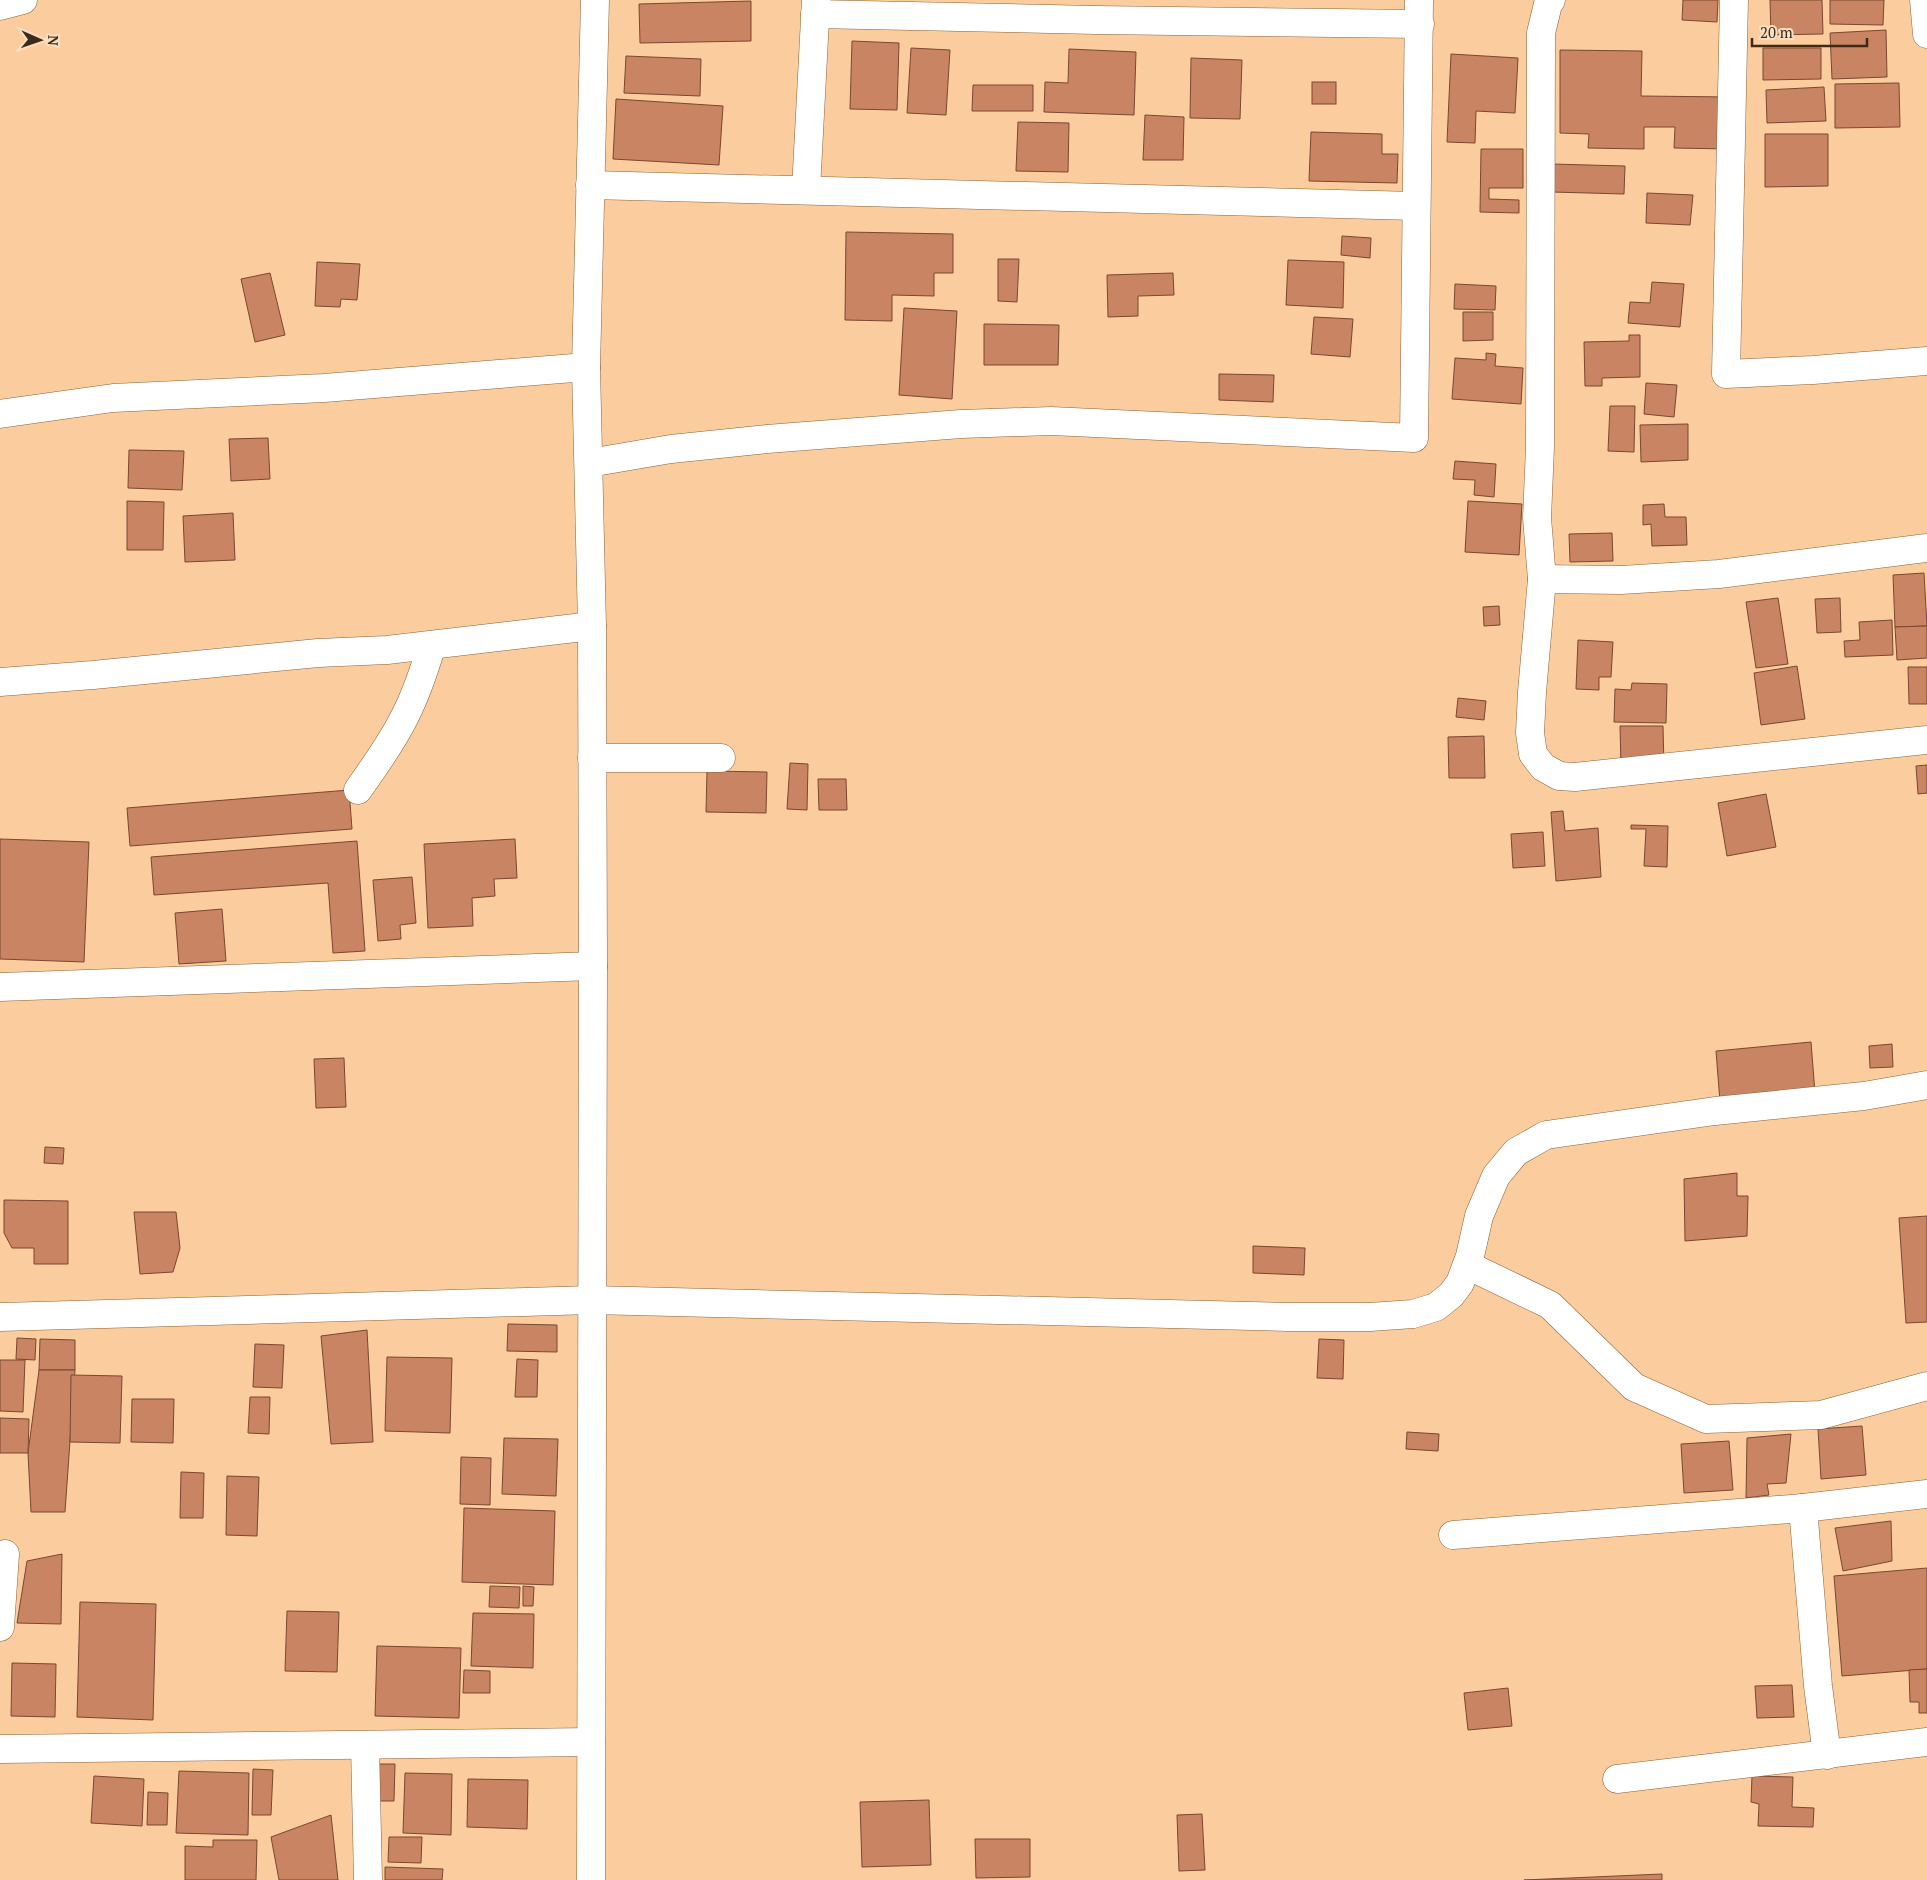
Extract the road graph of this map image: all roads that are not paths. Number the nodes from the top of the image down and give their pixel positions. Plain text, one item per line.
1 (23, 0) edge
2 (594, 0) edge
3 (1551, 0) edge
4 (1734, 0) edge
5 (1924, 0) edge
6 (0, 6) edge
7 (816, 7) edge
8 (1097, 10) edge
9 (1420, 12) edge
10 (1927, 34) edge
11 (590, 185) junction
12 (806, 190) junction
13 (1416, 206) junction
14 (1927, 361) edge
15 (586, 367) junction
16 (0, 414) edge
17 (589, 463) junction
18 (1927, 548) edge
19 (1542, 579) junction
20 (592, 626) junction
21 (432, 645) junction
22 (0, 682) edge
23 (1927, 740) edge
24 (592, 758) junction
25 (721, 758) dead end
26 (358, 790) dead end
27 (593, 966) junction
28 (0, 987) edge
29 (1927, 1085) edge
30 (1467, 1265) junction
31 (591, 1300) junction
32 (0, 1317) edge
33 (1927, 1386) edge
34 (1927, 1494) edge
35 (1803, 1508) junction
36 (1453, 1535) dead end
37 (5, 1554) dead end
38 (0, 1627) edge
39 (591, 1742) junction
40 (1927, 1742) edge
41 (366, 1745) junction
42 (0, 1749) edge
43 (1827, 1755) junction
44 (1618, 1779) dead end
45 (368, 1880) edge
46 (591, 1880) edge

1 - 6 street
2 - 11 street
3 - 19 street
4 - 14 street
5 - 10 street
7 - 8 street
7 - 12 street
8 - 9 street
9 - 13 street
11 - 12 street
11 - 15 street
12 - 13 street
13 - 17 street
15 - 16 street
15 - 17 street
17 - 20 street
18 - 19 street
19 - 23 street
20 - 21 street
20 - 24 street
21 - 22 street
21 - 26 street
24 - 25 street
24 - 27 street
27 - 28 street
27 - 31 street
29 - 30 street
30 - 31 street
30 - 33 street
31 - 32 street
31 - 39 street
34 - 35 street
35 - 36 street
35 - 43 street
37 - 38 street
39 - 41 street
39 - 46 street
40 - 43 street
41 - 42 street
41 - 45 street
43 - 44 street

